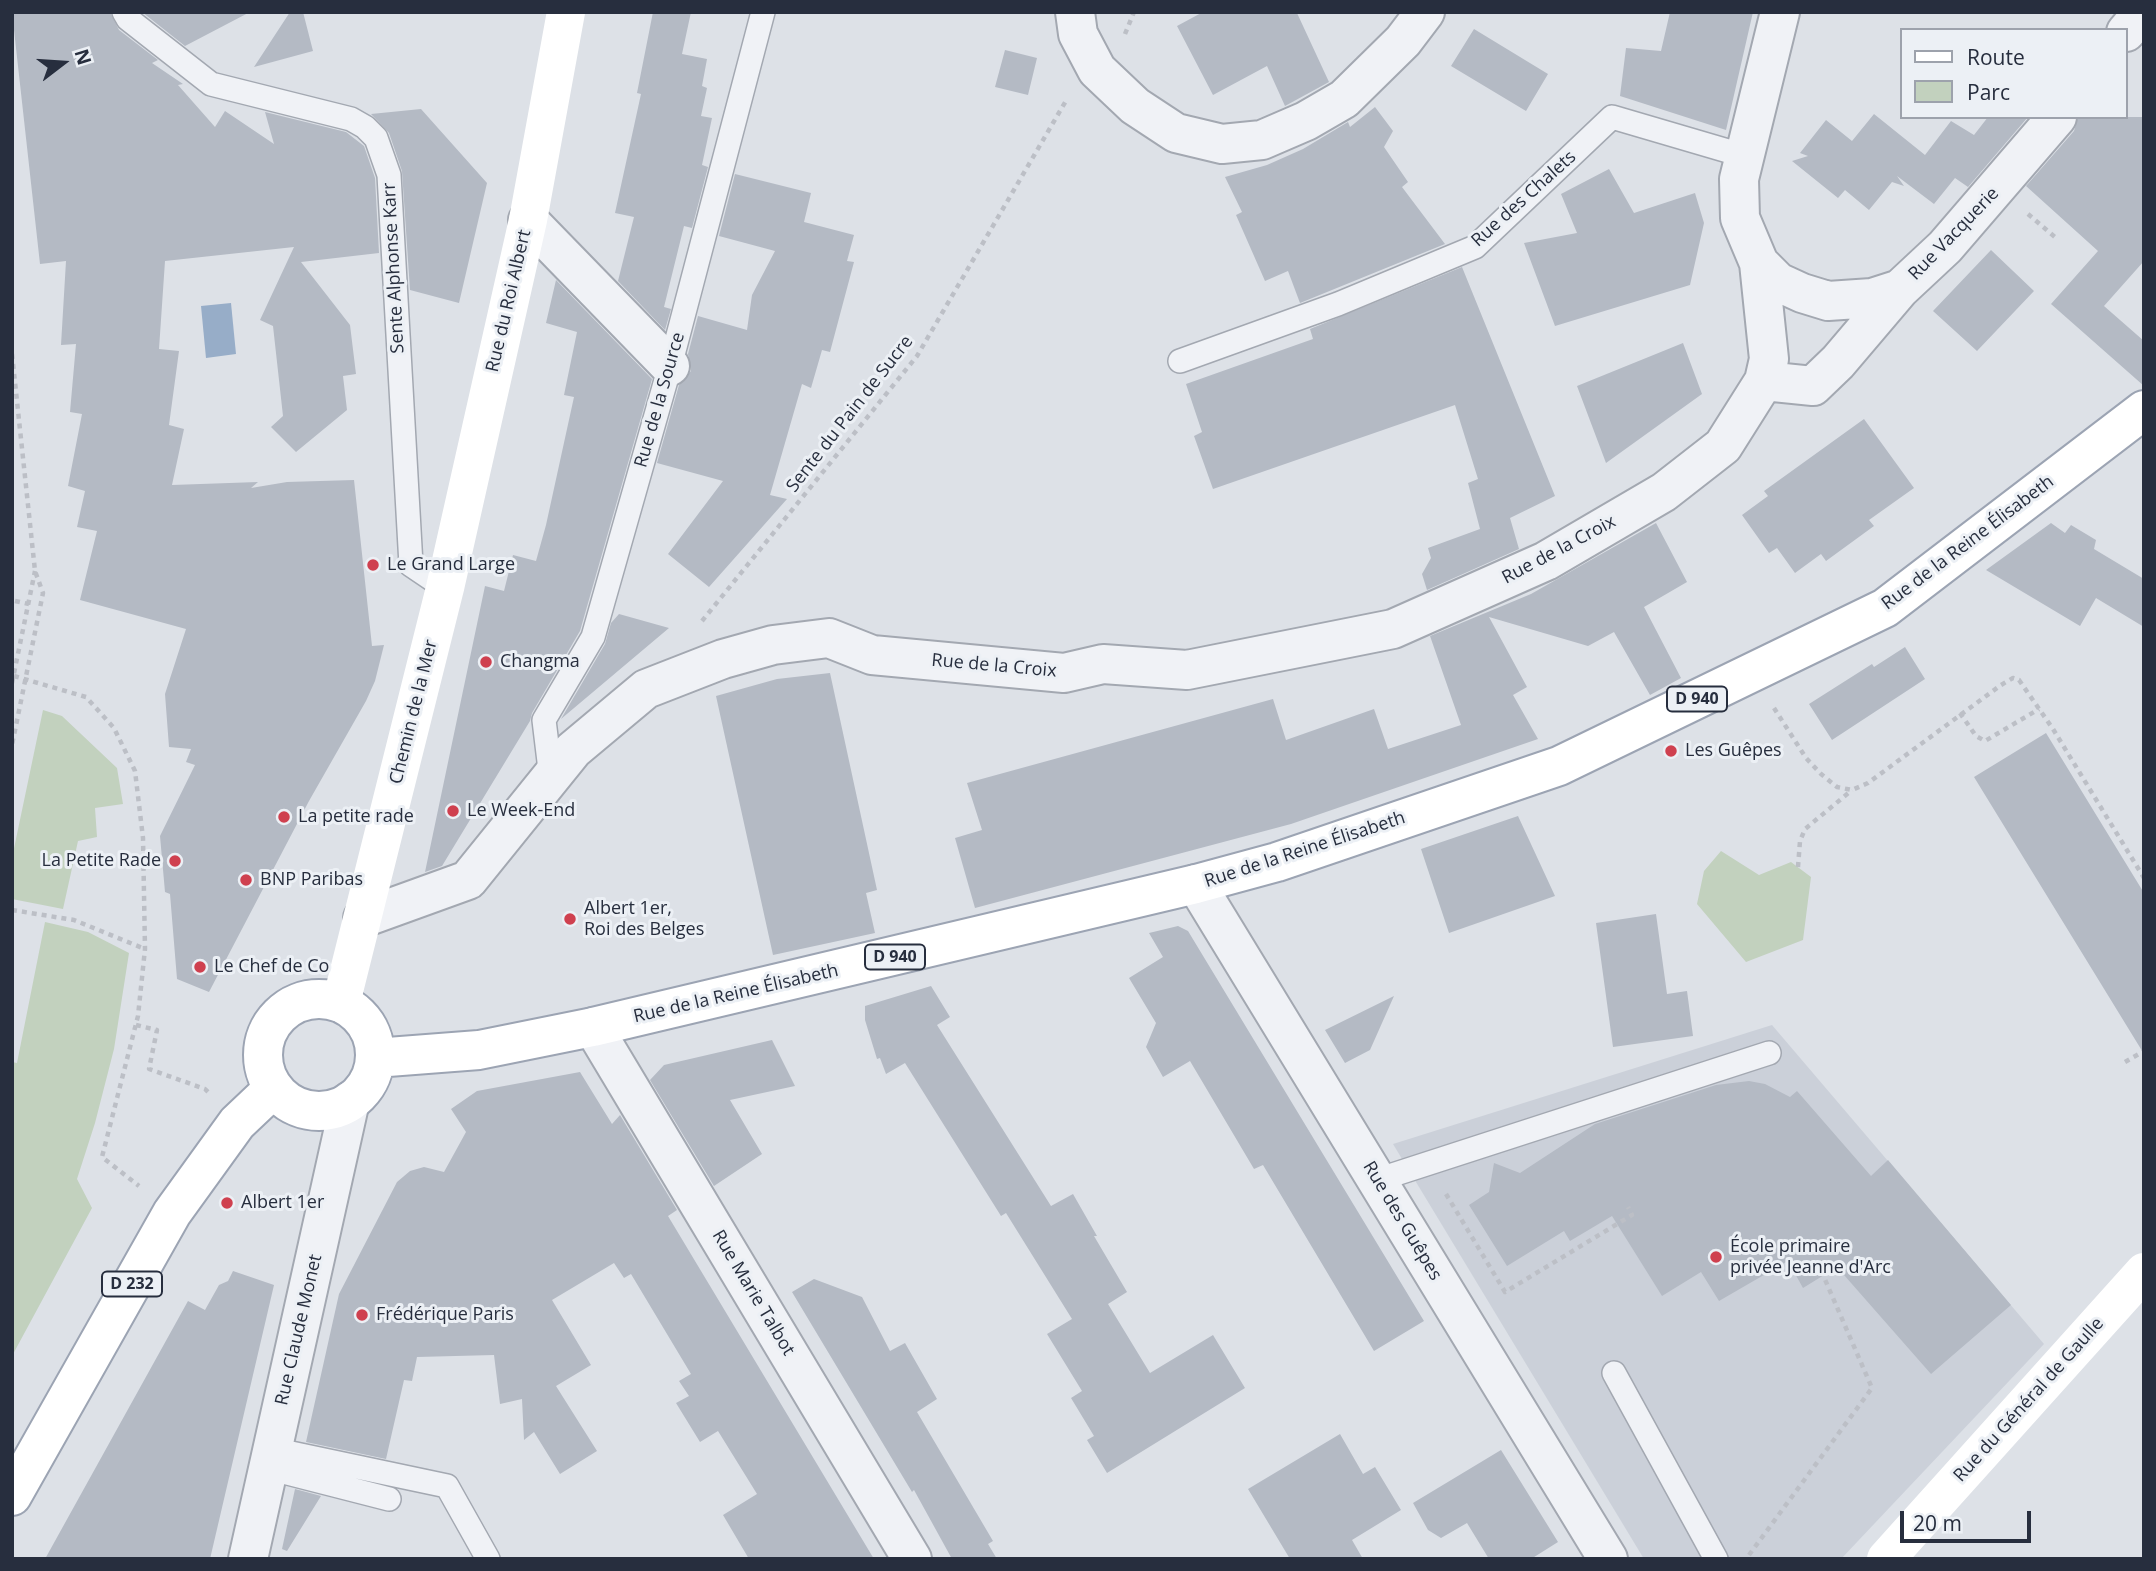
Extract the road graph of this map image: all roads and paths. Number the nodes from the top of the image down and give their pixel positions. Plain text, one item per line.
1 (124, 12) edge
2 (566, 12) edge
3 (763, 12) edge
4 (1075, 12) edge
5 (1424, 12) edge
6 (1780, 12) edge
7 (2143, 12) edge
8 (2128, 30) edge
9 (1097, 70) junction
10 (2055, 119) edge
11 (1745, 156) junction
12 (528, 220) junction
13 (1759, 263) junction
14 (1900, 289) junction
15 (12, 354) edge
16 (1180, 361) dead end
17 (670, 366) junction
18 (1764, 381) junction
19 (2144, 410) edge
20 (35, 571) junction
21 (444, 588) junction
22 (15, 601) dead end
23 (29, 604) junction
24 (695, 629) dead end
25 (14, 676) junction
26 (27, 680) junction
27 (12, 683) edge
28 (1774, 707) dead end
29 (2039, 709) junction
30 (1960, 713) junction
31 (12, 745) edge
32 (551, 778) junction
33 (1852, 790) junction
34 (1798, 867) dead end
35 (2144, 878) edge
36 (1196, 884) junction
37 (12, 909) edge
38 (363, 918) junction
39 (145, 949) junction
40 (341, 1003) junction
41 (136, 1025) junction
42 (593, 1027) junction
43 (2144, 1051) edge
44 (1769, 1053) dead end
45 (375, 1058) junction
46 (2125, 1062) dead end
47 (274, 1088) junction
48 (350, 1101) junction
49 (237, 1123) junction
50 (1428, 1164) junction
51 (1377, 1180) junction
52 (1628, 1207) dead end
53 (172, 1213) junction
54 (2144, 1272) edge
55 (1823, 1275) dead end
56 (1614, 1373) dead end
57 (270, 1458) junction
58 (12, 1496) edge
59 (389, 1499) dead end
60 (248, 1559) edge
61 (488, 1559) edge
62 (912, 1559) edge
63 (1608, 1559) edge
64 (1716, 1559) edge
65 (1747, 1559) edge
66 (1886, 1559) edge

1 - 21 lane, Sente Alphonse Karr
2 - 12 main road, Rue du Roi Albert
3 - 17 lane, Rue de la Source
4 - 9 street
5 - 9 street
6 - 11 street, Rue Vacquerie
7 - 8 street
9 - 24 path, Sente du Pain de Sucre
10 - 14 street, Rue Vacquerie
11 - 13 street, Rue Vacquerie
11 - 16 lane, Rue des Chalets
12 - 17 street
12 - 21 main road, Rue du Roi Albert
13 - 14 street, Rue Vacquerie
13 - 18 street, Rue de la Croix
14 - 18 street
15 - 20 path
17 - 32 lane, Rue de la Source
18 - 32 street, Rue de la Croix
19 - 36 main road, Rue de la Reine Élisabeth / D 940
20 - 23 path
20 - 26 path
21 - 38 main road, Chemin de la Mer
22 - 23 path
23 - 25 path
25 - 26 path
25 - 27 path
26 - 31 path
26 - 39 path
28 - 33 path
29 - 30 path
29 - 30 path
29 - 35 path
30 - 33 path
32 - 38 street, Rue de la Croix
33 - 34 path
36 - 42 main road, Rue de la Reine Élisabeth / D 940
36 - 51 street, Rue des Guêpes
37 - 39 path
38 - 40 main road, Chemin de la Mer
39 - 41 path
40 - 45 main road
40 - 47 main road
41 - 49 path
41 - 53 path
42 - 45 main road, Rue de la Reine Élisabeth / D 940
42 - 62 street, Rue Marie Talbot
43 - 46 path
44 - 50 lane
45 - 48 main road
47 - 48 main road
47 - 49 main road, D 232
48 - 57 street, Rue Claude Monet
49 - 53 main road, D 232
50 - 51 lane
50 - 52 path
51 - 63 street, Rue des Guêpes
53 - 58 main road, D 232
54 - 66 main road, Rue du Général de Gaulle
55 - 65 path
56 - 64 lane
57 - 59 lane
57 - 60 street, Rue Claude Monet
57 - 61 lane

